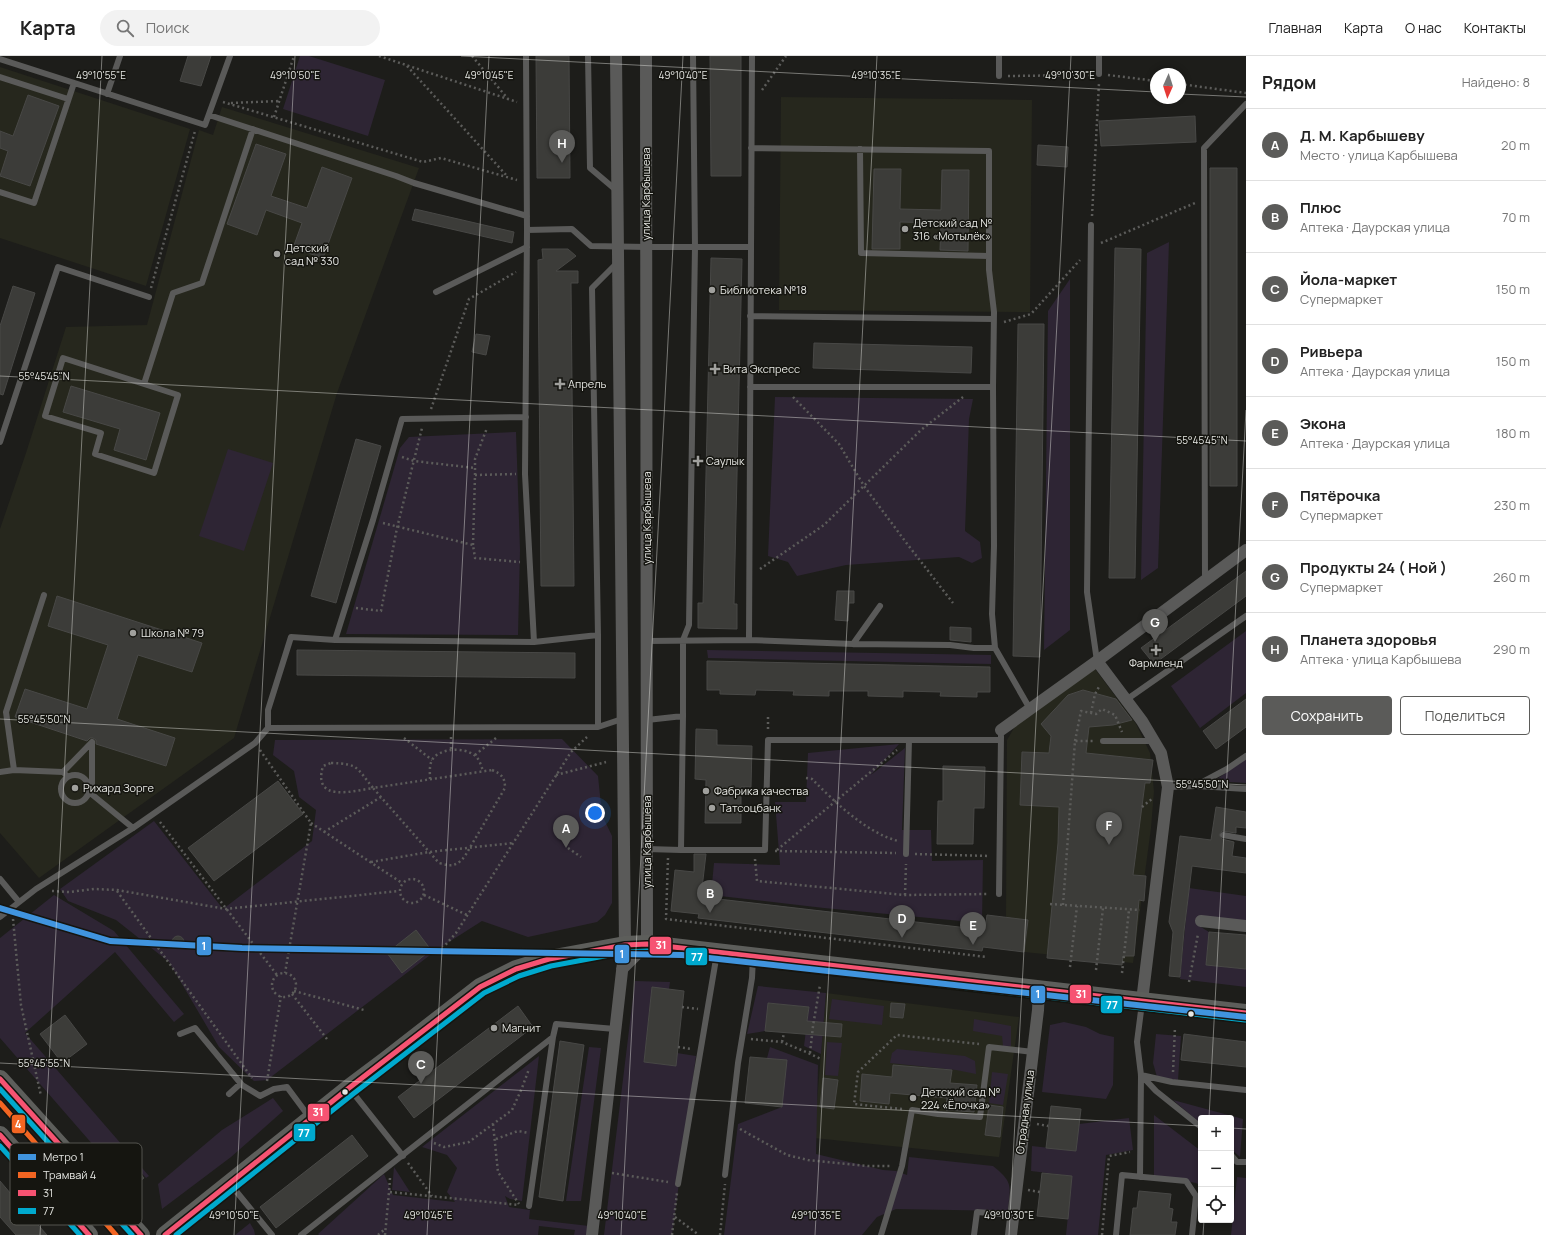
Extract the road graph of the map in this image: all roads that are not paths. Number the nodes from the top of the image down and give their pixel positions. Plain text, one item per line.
1 (120, 56) edge
2 (230, 56) edge
3 (526, 56) edge
4 (588, 56) edge
5 (616, 56) edge
6 (646, 56) edge
7 (693, 56) edge
8 (752, 56) edge
9 (999, 56) edge
10 (1100, 56) edge
11 (0, 59) edge
12 (1100, 74) road end
13 (999, 76) road end
14 (0, 77) edge
15 (74, 83) junction
16 (107, 94) junction
17 (68, 99) junction
18 (1246, 104) edge
19 (209, 115) junction
20 (253, 129) junction
21 (751, 148) junction
22 (860, 149) junction
23 (617, 191) junction
24 (0, 192) edge
25 (527, 216) junction
26 (1091, 225) road end
27 (527, 230) junction
28 (527, 247) junction
29 (618, 247) junction
30 (647, 247) junction
31 (696, 247) junction
32 (751, 247) junction
33 (989, 256) junction
34 (618, 262) junction
35 (436, 292) dead end
36 (149, 297) road end
37 (750, 316) junction
38 (994, 319) junction
39 (144, 384) junction
40 (750, 387) junction
41 (993, 387) junction
42 (526, 417) junction
43 (0, 442) edge
44 (1246, 550) edge
45 (1205, 580) junction
46 (44, 595) dead end
47 (880, 606) dead end
48 (1246, 616) edge
49 (598, 636) junction
50 (335, 640) junction
51 (683, 640) junction
52 (749, 640) junction
53 (647, 641) junction
54 (534, 642) junction
55 (853, 644) junction
56 (995, 648) junction
57 (1097, 661) junction
58 (1126, 700) junction
59 (1030, 709) junction
60 (683, 716) junction
61 (622, 719) junction
62 (647, 720) junction
63 (598, 727) junction
64 (268, 728) junction
65 (1001, 735) junction
66 (909, 740) junction
67 (1103, 741) road end
68 (1154, 741) junction
69 (1246, 756) edge
70 (14, 770) junction
71 (0, 772) edge
72 (63, 772) junction
73 (68, 776) junction
74 (1195, 786) junction
75 (1168, 787) junction
76 (1246, 788) edge
77 (91, 793) junction
78 (133, 828) junction
79 (1223, 835) dead end
80 (1246, 839) edge
81 (647, 849) junction
82 (681, 850) junction
83 (906, 854) road end
84 (0, 879) edge
85 (999, 894) road end
86 (19, 902) junction
87 (0, 917) edge
88 (1200, 921) road end
89 (1246, 926) edge
90 (647, 944) junction
91 (625, 945) junction
92 (717, 952) junction
93 (753, 956) junction
94 (622, 969) junction
95 (1039, 989) junction
96 (1142, 1001) junction
97 (1246, 1012) edge
98 (615, 1029) junction
99 (180, 1034) dead end
100 (553, 1037) junction
101 (1033, 1052) junction
102 (1141, 1075) junction
103 (0, 1079) edge
104 (240, 1084) junction
105 (349, 1088) junction
106 (1246, 1090) edge
107 (228, 1094) dead end
108 (310, 1119) junction
109 (1198, 1126) edge
110 (0, 1135) edge
111 (58, 1143) edge
112 (10, 1146) edge
113 (403, 1156) junction
114 (1234, 1158) edge
115 (1246, 1162) edge
116 (725, 1175) road end
117 (1140, 1176) junction
118 (230, 1183) junction
119 (678, 1184) road end
120 (529, 1206) road end
121 (1013, 1215) junction
122 (80, 1225) edge
123 (132, 1225) edge
124 (89, 1235) edge
125 (141, 1235) edge
126 (165, 1235) edge
127 (272, 1235) edge
128 (301, 1235) edge
129 (592, 1235) edge
130 (881, 1235) edge
131 (974, 1235) edge
132 (1011, 1235) edge
133 (1116, 1235) edge
134 (1192, 1235) edge

1 - 16 lane
2 - 19 lane
3 - 25 lane
4 - 23 lane
5 - 23 street
6 - 30 street, улица Карбышева
7 - 31 lane
8 - 21 lane
9 - 13 lane
10 - 12 lane
11 - 15 lane
14 - 17 lane
15 - 16 lane
15 - 17 lane
16 - 19 lane
17 - 24 lane
18 - 45 lane
19 - 20 lane
20 - 25 lane
20 - 39 lane
21 - 22 lane
21 - 32 lane
22 - 33 lane
22 - 33 lane
23 - 29 street
25 - 27 lane
26 - 57 lane
27 - 28 lane
27 - 29 lane
28 - 35 lane
28 - 42 lane
29 - 30 lane
29 - 34 street
30 - 31 lane
30 - 53 street, улица Карбышева
31 - 32 lane
31 - 51 lane
32 - 37 lane
33 - 38 lane
34 - 49 lane
34 - 61 street
36 - 43 lane
37 - 38 lane
37 - 40 lane
38 - 41 lane
39 - 39 lane
40 - 41 lane
40 - 52 lane
41 - 56 lane
42 - 50 lane
42 - 54 lane
44 - 45 street
45 - 57 street
46 - 70 lane
47 - 55 lane
48 - 58 lane
49 - 54 lane
49 - 63 lane
50 - 54 lane
50 - 64 lane
51 - 52 lane
51 - 53 lane
51 - 60 lane
52 - 55 lane
53 - 62 street, улица Карбышева
55 - 56 lane
56 - 59 lane
57 - 58 street
57 - 59 street
58 - 68 street
59 - 65 street
60 - 62 lane
60 - 82 lane
61 - 63 lane
61 - 91 street
62 - 81 street, улица Карбышева
63 - 64 lane
64 - 78 lane
65 - 66 lane
65 - 85 lane
66 - 82 lane
66 - 83 lane
67 - 68 lane
68 - 75 street
69 - 74 lane
70 - 71 lane
70 - 72 lane
72 - 73 lane
72 - 77 lane
73 - 77 lane
73 - 77 lane
74 - 75 lane
74 - 76 lane
75 - 96 street
77 - 78 lane
78 - 86 lane
79 - 80 lane
81 - 82 lane
81 - 90 street, улица Карбышева
84 - 86 lane
86 - 87 lane
88 - 89 street
90 - 91 street
90 - 92 street
90 - 94 street
91 - 94 street
91 - 105 street
92 - 93 street
92 - 119 lane
93 - 95 street
93 - 116 lane
94 - 98 street
95 - 96 street
95 - 101 street, Отрадная улица
96 - 97 street
96 - 102 lane
98 - 100 lane
98 - 129 street
99 - 104 lane
100 - 113 lane
100 - 120 lane
101 - 121 street, Отрадная улица
101 - 130 lane
102 - 106 lane
102 - 109 lane
102 - 117 lane
103 - 111 street
104 - 107 lane
104 - 108 lane
105 - 108 street
105 - 113 lane
108 - 118 street
110 - 112 street
113 - 128 lane
114 - 115 lane
117 - 133 lane
117 - 134 lane
118 - 126 street
118 - 127 lane
121 - 131 lane
121 - 132 street, Отрадная улица
122 - 124 street
123 - 125 street

